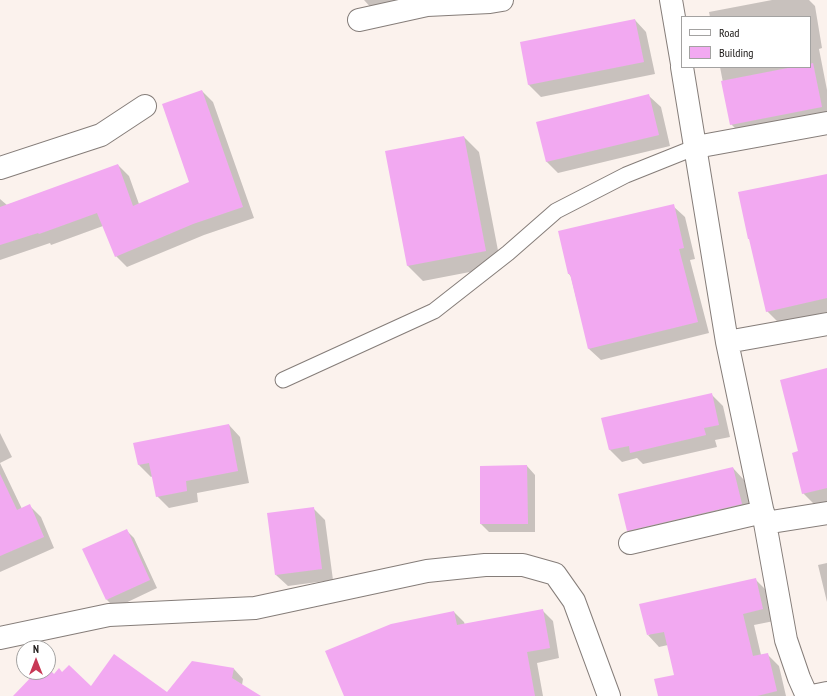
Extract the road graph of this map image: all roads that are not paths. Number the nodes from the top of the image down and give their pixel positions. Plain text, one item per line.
1 (502, 0) edge
2 (671, 0) edge
3 (359, 20) dead end
4 (681, 60) edge
5 (682, 68) edge
6 (145, 106) dead end
7 (827, 123) edge
8 (696, 147) junction
9 (0, 168) edge
10 (827, 324) edge
11 (727, 342) junction
12 (283, 380) dead end
13 (827, 512) edge
14 (764, 517) junction
15 (630, 543) dead end
16 (0, 638) edge
17 (800, 690) edge
18 (827, 693) edge
19 (609, 696) edge
20 (812, 696) edge

1 - 3 street
2 - 4 street
5 - 8 street
6 - 9 street
7 - 8 street
8 - 11 street
8 - 12 lane
10 - 11 street
11 - 14 street
13 - 14 street
14 - 15 street
14 - 17 street
16 - 19 street
18 - 20 street

